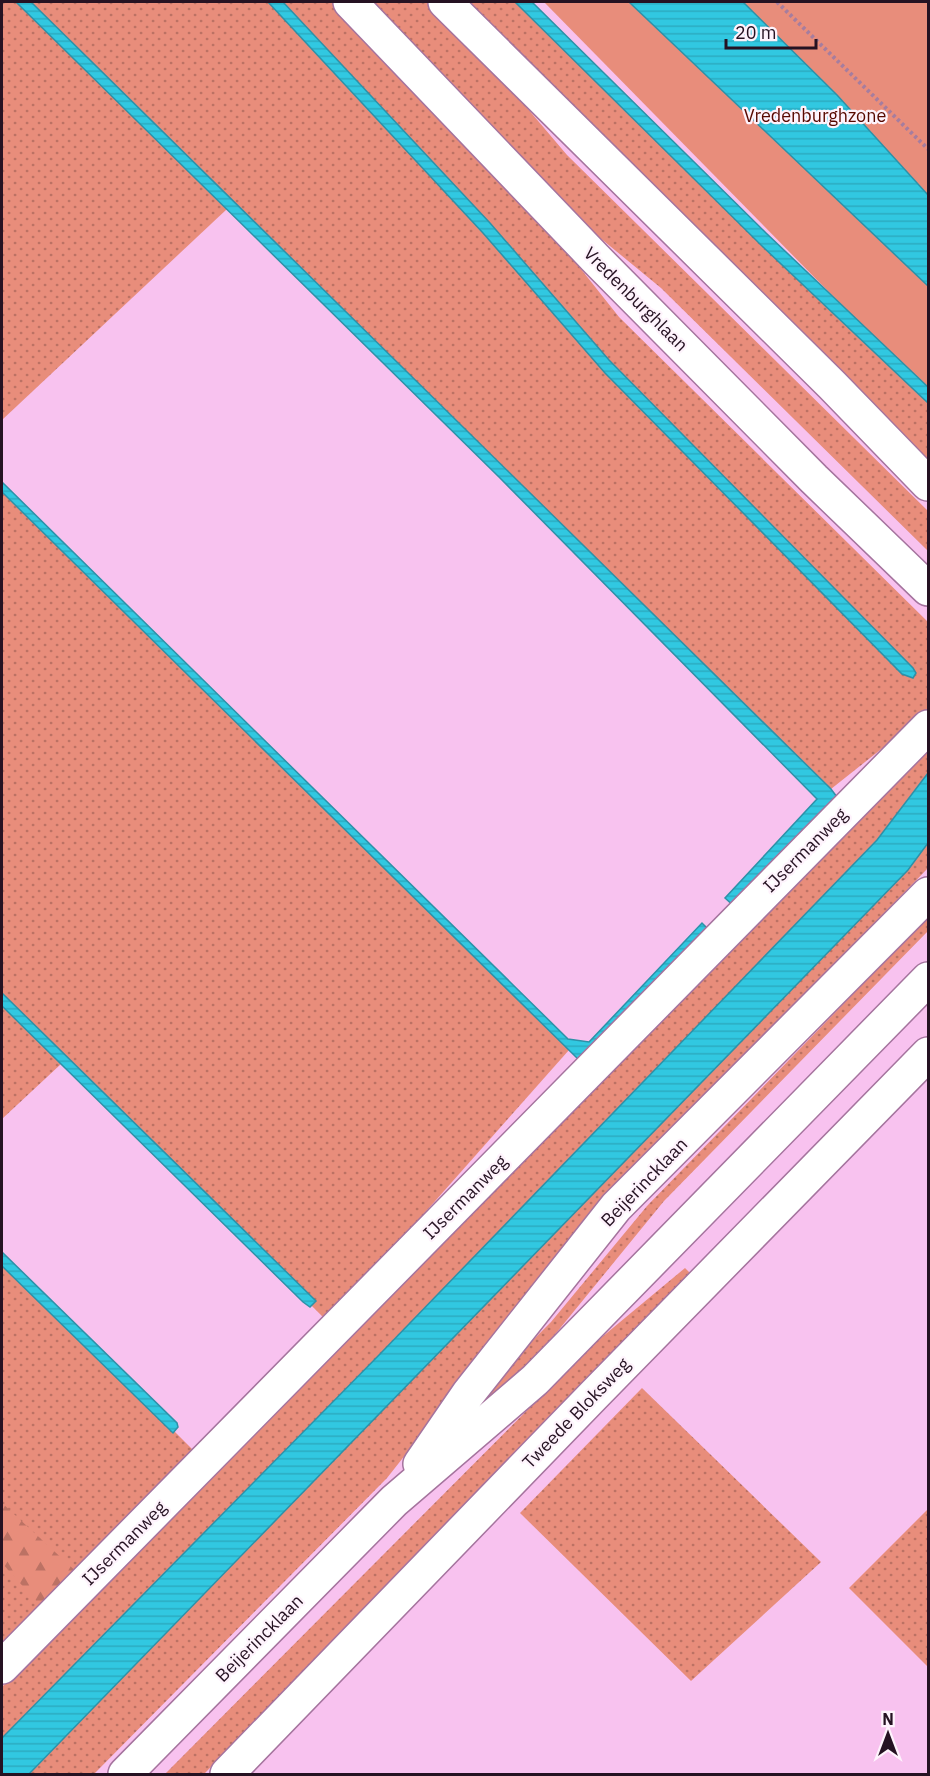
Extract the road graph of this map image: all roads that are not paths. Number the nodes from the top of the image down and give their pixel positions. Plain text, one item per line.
1 (350, 2) edge
2 (445, 2) edge
3 (928, 484) edge
4 (928, 589) edge
5 (928, 728) edge
6 (928, 894) edge
7 (928, 979) edge
8 (928, 1054) edge
9 (394, 1501) junction
10 (2, 1667) edge
11 (125, 1774) edge
12 (227, 1774) edge

1 - 4 street, Vredenburghlaan
2 - 3 street
5 - 10 street, IJsermanweg
6 - 9 street, Beijerincklaan
7 - 9 street, Beijerincklaan
8 - 12 street, Tweede Bloksweg
9 - 11 street, Beijerincklaan

